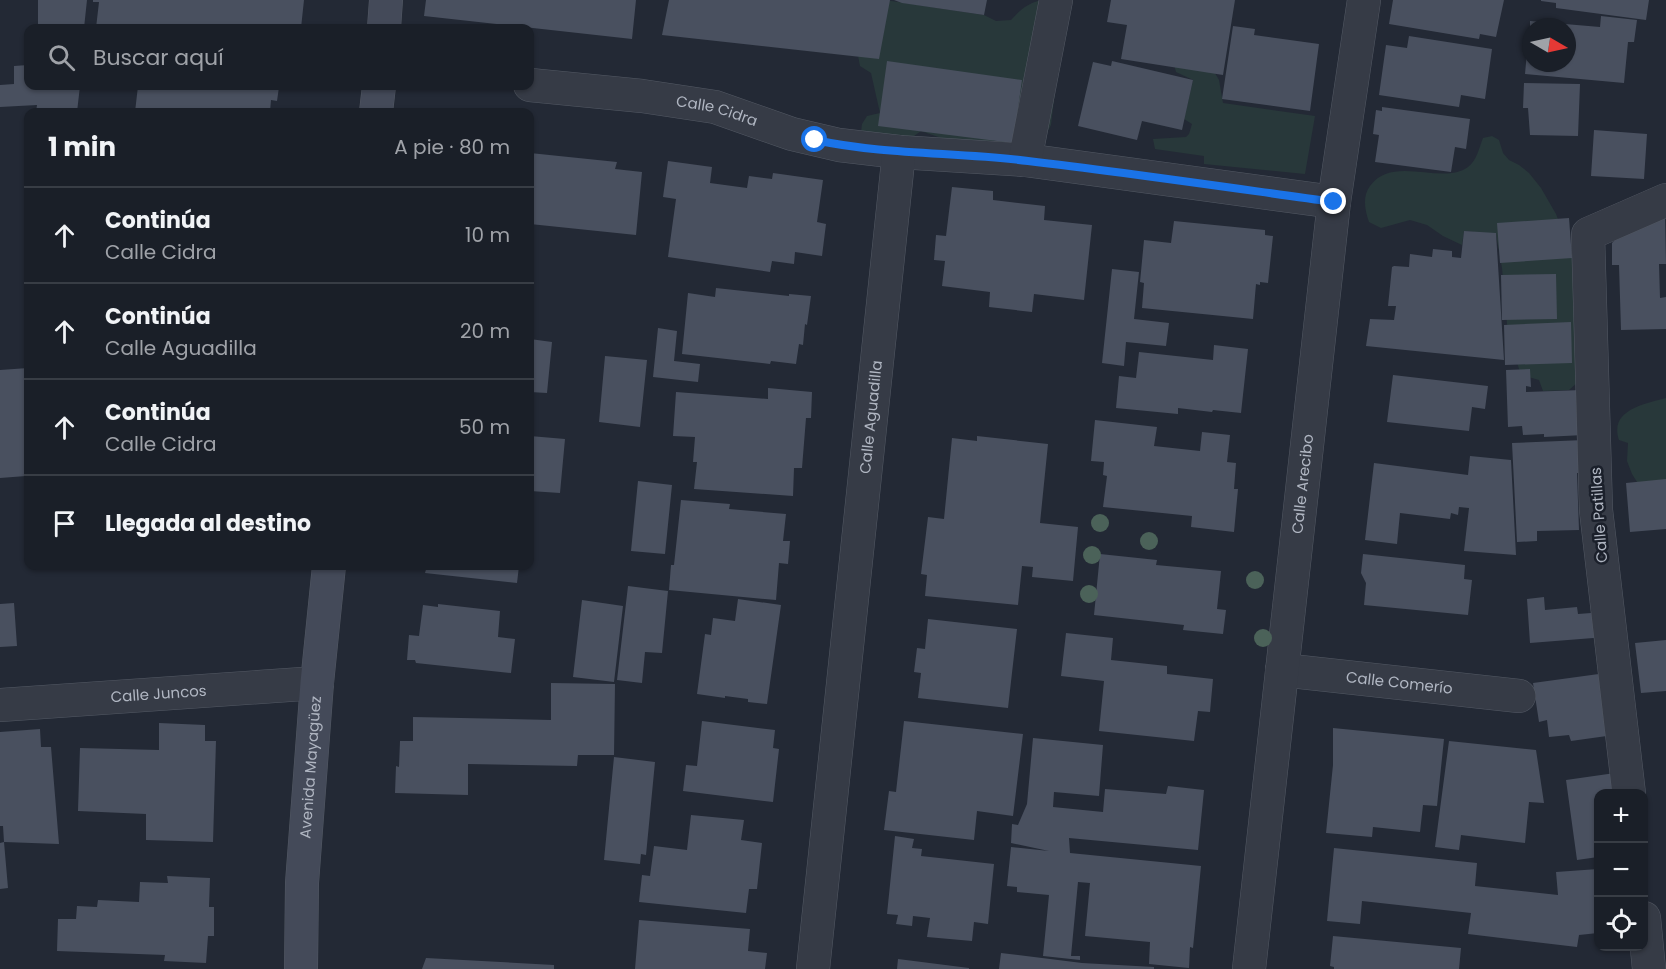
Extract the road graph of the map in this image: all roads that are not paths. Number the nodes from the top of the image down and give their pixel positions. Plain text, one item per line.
1 (386, 0) edge
2 (1056, 0) edge
3 (1364, 0) edge
4 (384, 24) edge
5 (534, 85) edge
6 (379, 90) edge
7 (376, 108) edge
8 (899, 152) junction
9 (1025, 160) junction
10 (1666, 200) edge
11 (1334, 202) junction
12 (328, 570) edge
13 (1282, 670) junction
14 (317, 683) junction
15 (1519, 696) dead end
16 (0, 705) edge
17 (1628, 789) edge
18 (1647, 951) edge
19 (301, 969) edge
20 (813, 969) edge
21 (1249, 969) edge
22 (1649, 969) edge

1 - 4 street
2 - 9 street
3 - 11 street, Calle Arecibo
5 - 8 street, Calle Cidra
6 - 7 street
8 - 9 street
8 - 20 street, Calle Aguadilla
9 - 11 street
10 - 17 street, Calle Patillas
11 - 13 street, Calle Arecibo
12 - 14 street, Avenida Mayagüez
13 - 15 street, Calle Comerío
13 - 21 street, Calle Arecibo
14 - 16 street, Calle Juncos
14 - 19 street, Avenida Mayagüez
18 - 22 street

